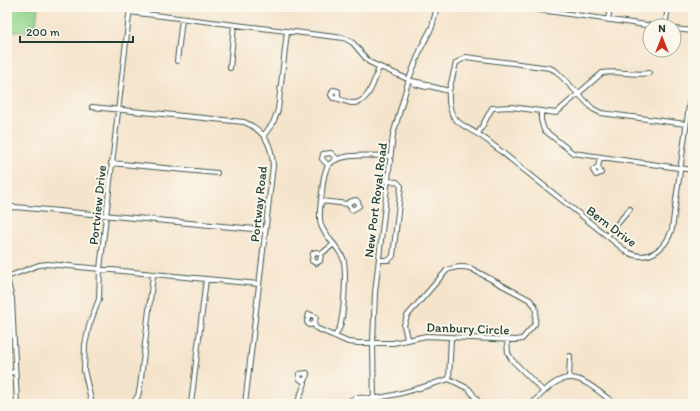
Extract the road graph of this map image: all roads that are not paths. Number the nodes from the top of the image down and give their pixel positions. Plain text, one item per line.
1 (130, 7) edge
2 (436, 7) edge
3 (520, 7) edge
4 (610, 7) edge
5 (668, 7) edge
6 (551, 9) edge
7 (129, 12) junction
8 (666, 18) edge
9 (182, 19) junction
10 (608, 20) junction
11 (642, 25) edge
12 (234, 26) junction
13 (682, 30) edge
14 (693, 31) edge
15 (287, 32) junction
16 (177, 62) dead end
17 (230, 68) dead end
18 (379, 68) junction
19 (649, 73) dead end
20 (693, 77) edge
21 (411, 80) junction
22 (449, 91) junction
23 (578, 94) junction
24 (338, 98) dead end
25 (92, 107) dead end
26 (117, 109) junction
27 (541, 113) junction
28 (686, 124) junction
29 (478, 134) junction
30 (264, 135) junction
31 (390, 156) junction
32 (600, 158) junction
33 (337, 159) junction
34 (111, 163) junction
35 (328, 165) junction
36 (598, 168) dead end
37 (680, 168) junction
38 (693, 170) edge
39 (217, 173) dead end
40 (388, 181) junction
41 (321, 201) junction
42 (348, 204) dead end
43 (7, 208) edge
44 (630, 209) dead end
45 (106, 216) junction
46 (265, 230) junction
47 (607, 236) junction
48 (334, 244) junction
49 (321, 254) dead end
50 (378, 260) junction
51 (100, 269) junction
52 (153, 275) junction
53 (7, 278) edge
54 (206, 279) junction
55 (259, 284) junction
56 (314, 324) dead end
57 (335, 336) junction
58 (451, 337) junction
59 (407, 339) junction
60 (507, 340) junction
61 (373, 343) junction
62 (570, 356) dead end
63 (15, 372) junction
64 (7, 373) edge
65 (569, 378) junction
66 (449, 379) junction
67 (303, 380) dead end
68 (543, 391) junction
69 (374, 398) junction
70 (17, 404) edge
71 (92, 404) edge
72 (132, 404) edge
73 (191, 404) edge
74 (245, 404) edge
75 (297, 404) edge
76 (347, 404) edge
77 (374, 404) edge
78 (480, 404) edge
79 (532, 404) edge
80 (615, 404) edge

1 - 7 street, Portview Drive
2 - 21 street, New Port Royal Road
3 - 6 street
4 - 10 street
5 - 8 street
6 - 10 street
7 - 9 street
7 - 26 street, Portview Drive
9 - 12 street
9 - 16 street
10 - 11 street
12 - 15 street
12 - 17 street
13 - 14 street
15 - 18 street
15 - 30 street
18 - 21 street
18 - 24 street
19 - 23 street
20 - 28 street, Bern Drive
21 - 22 street
21 - 31 street, New Port Royal Road
22 - 23 street, Bern Drive
22 - 29 street, Bern Drive
23 - 27 street
23 - 28 street
25 - 26 street
26 - 30 street
26 - 34 street, Portview Drive
27 - 29 street
27 - 32 street
28 - 37 street, Bern Drive
29 - 47 street, Bern Drive
30 - 46 street, Portway Road
31 - 33 street
31 - 40 street, New Port Royal Road
32 - 36 street
32 - 37 street
33 - 35 street
33 - 35 street
34 - 39 street
34 - 45 street, Portview Drive
35 - 41 street
37 - 38 street
37 - 47 street, Bern Drive
40 - 50 street, New Port Royal Road
40 - 50 street
41 - 42 street
41 - 48 street
43 - 45 street
44 - 47 street
45 - 46 street
45 - 51 street, Portview Drive
46 - 55 street, Portway Road
48 - 49 street
48 - 57 street
50 - 61 street, New Port Royal Road
51 - 52 street
51 - 53 street
51 - 71 street, Portview Drive
52 - 54 street
52 - 72 street
53 - 63 street
54 - 55 street
54 - 73 street
55 - 74 street, Portway Road
56 - 57 street, Danbury Circle
57 - 61 street, Danbury Circle
58 - 59 street, Danbury Circle
58 - 60 street, Danbury Circle
58 - 66 street
59 - 60 street, Danbury Circle
59 - 61 street, Danbury Circle
60 - 68 street
61 - 69 street, New Port Royal Road
62 - 65 street
63 - 64 street
63 - 70 street
65 - 68 street
65 - 80 street
66 - 69 street
66 - 78 street
67 - 75 street
68 - 79 street
69 - 76 street
69 - 77 street, New Port Royal Road

